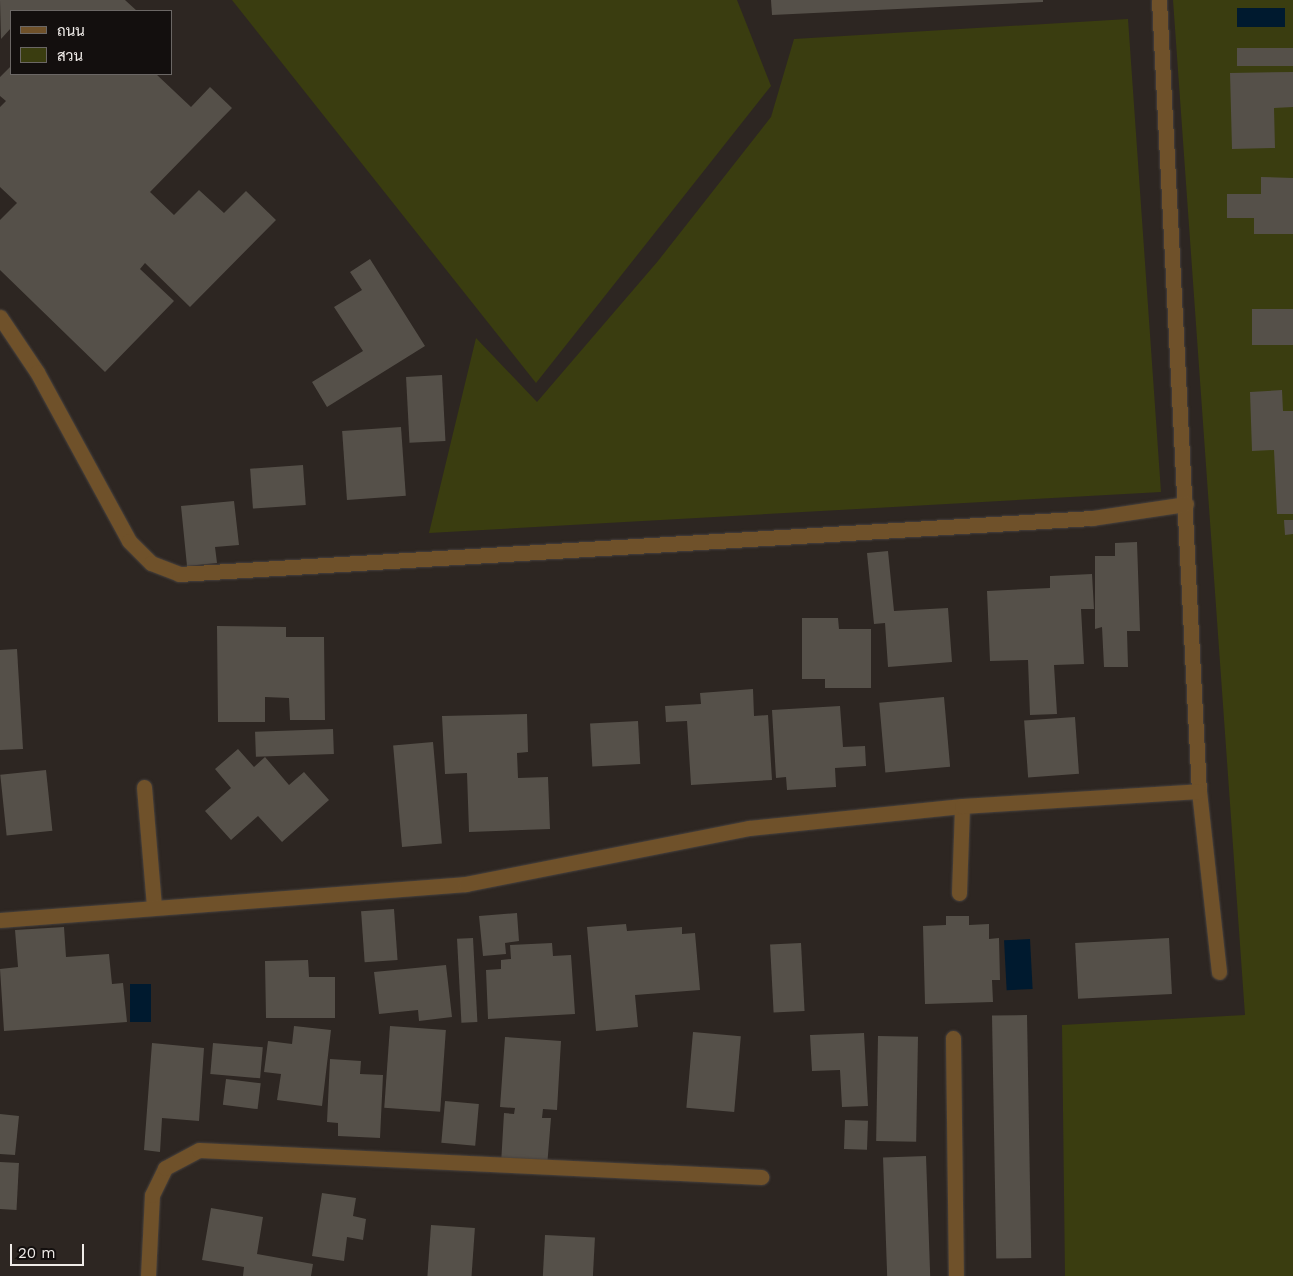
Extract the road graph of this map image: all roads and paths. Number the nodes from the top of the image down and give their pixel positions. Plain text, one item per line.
1 (1159, 0) edge
2 (0, 317) edge
3 (1186, 504) junction
4 (144, 787) dead end
5 (1199, 791) junction
6 (962, 806) junction
7 (959, 893) dead end
8 (154, 906) junction
9 (0, 920) edge
10 (1219, 972) dead end
11 (953, 1038) dead end
12 (761, 1177) dead end
13 (148, 1276) edge
14 (956, 1276) edge

1 - 3 street
2 - 3 street
3 - 5 street
4 - 8 street
5 - 6 street
5 - 10 street
6 - 7 street
6 - 8 street
8 - 9 street
11 - 14 street
12 - 13 street

